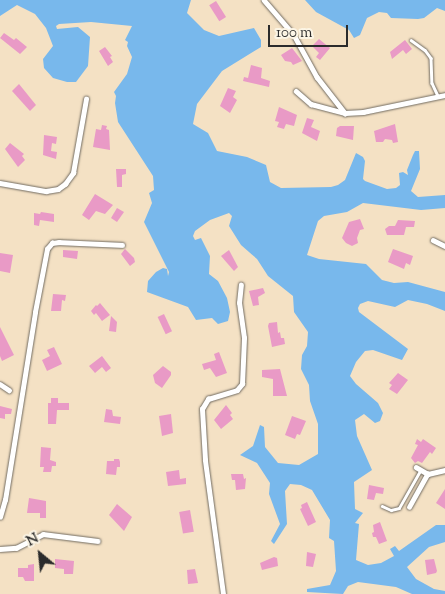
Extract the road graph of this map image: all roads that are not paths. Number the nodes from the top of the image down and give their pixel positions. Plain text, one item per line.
1 (264, 0) edge
2 (411, 40) dead end
3 (296, 91) dead end
4 (445, 94) edge
5 (438, 96) junction
6 (86, 99) dead end
7 (345, 113) junction
8 (0, 183) edge
9 (433, 240) dead end
10 (122, 245) dead end
11 (445, 246) edge
12 (241, 286) dead end
13 (0, 384) edge
14 (10, 390) dead end
15 (418, 469) joint
16 (445, 470) edge
17 (427, 474) junction
18 (382, 506) dead end
19 (409, 507) dead end
20 (0, 517) edge
21 (98, 541) dead end
22 (0, 548) edge
23 (223, 594) edge

1 - 7 street
2 - 5 lane
3 - 7 street
4 - 5 street
5 - 7 street
6 - 8 street
9 - 11 street
10 - 20 street
12 - 23 street
13 - 14 street
15 - 17 street
15 - 18 lane
16 - 17 street
17 - 19 street
21 - 22 street

